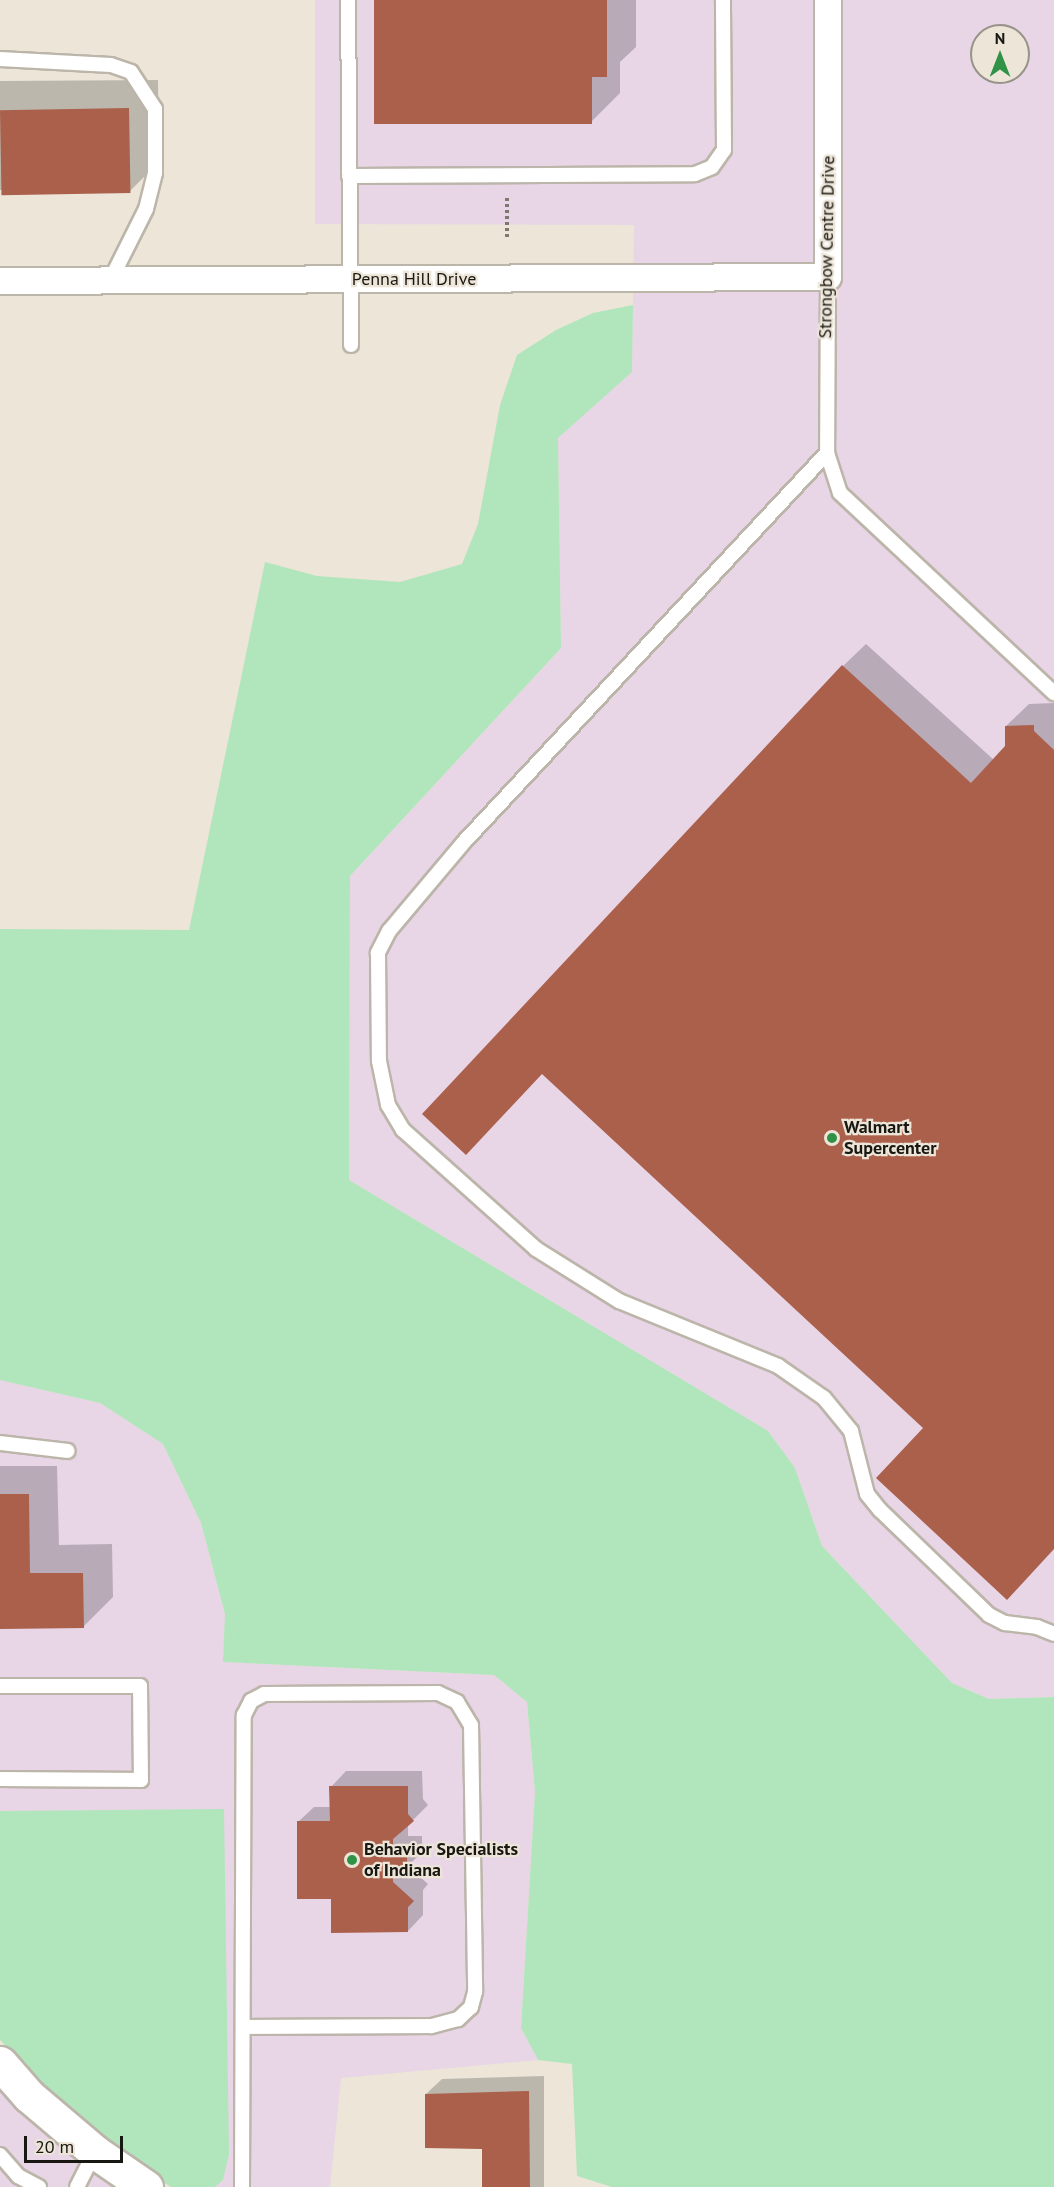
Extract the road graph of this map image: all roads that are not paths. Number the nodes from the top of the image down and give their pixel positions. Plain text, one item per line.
1 (348, 0) edge
2 (723, 0) edge
3 (828, 0) edge
4 (0, 59) edge
5 (349, 176) junction
6 (828, 277) junction
7 (349, 279) junction
8 (0, 281) edge
9 (110, 281) junction
10 (351, 345) dead end
11 (827, 453) junction
12 (1054, 693) edge
13 (0, 1443) edge
14 (68, 1451) dead end
15 (1054, 1634) edge
16 (0, 1686) edge
17 (0, 1779) edge
18 (245, 2027) junction
19 (0, 2063) edge
20 (95, 2152) junction
21 (0, 2155) edge
22 (39, 2187) edge
23 (77, 2187) edge
24 (146, 2187) edge
25 (242, 2187) edge

1 - 5 lane
2 - 5 lane
3 - 6 street, Strongbow Centre Drive
4 - 9 lane
5 - 7 lane
6 - 7 street, Penna Hill Drive
6 - 11 lane, Strongbow Centre Drive
7 - 9 street, Penna Hill Drive
7 - 10 lane
8 - 9 street, Penna Hill Drive
11 - 12 lane, Strongbow Centre Drive
11 - 15 lane
13 - 14 lane
16 - 17 lane
18 - 18 lane
18 - 25 lane
19 - 20 street
20 - 23 lane
20 - 24 street
21 - 22 lane

